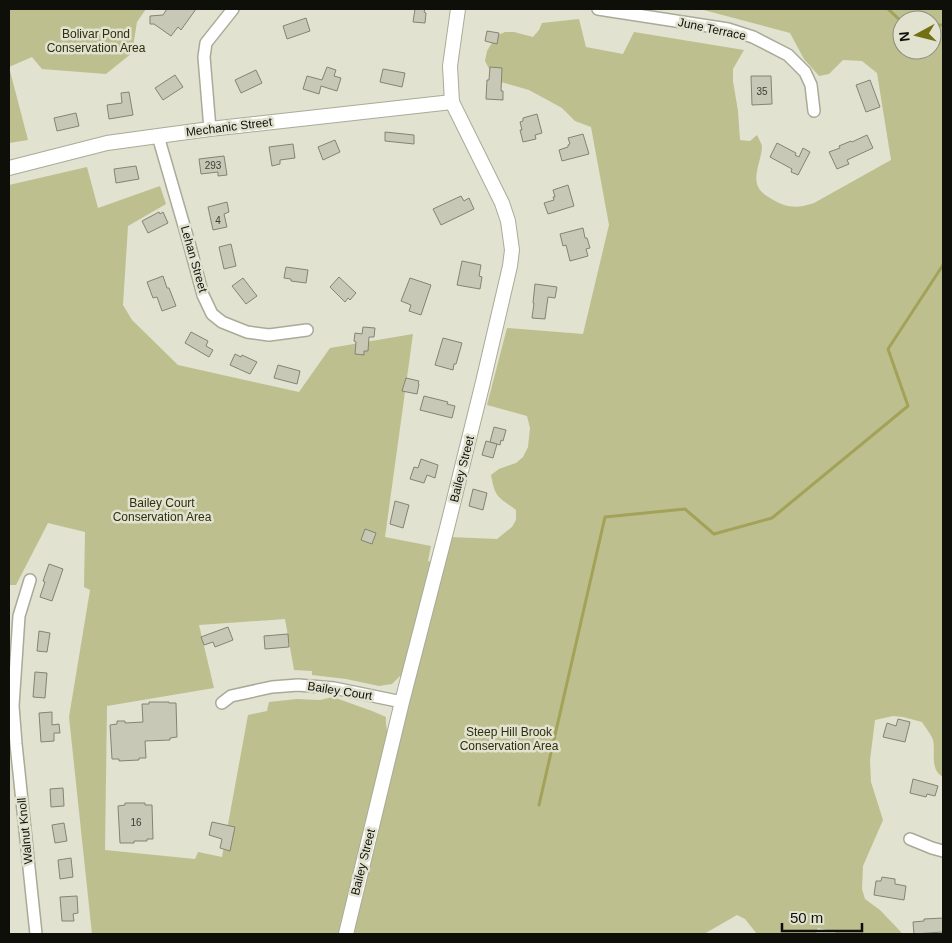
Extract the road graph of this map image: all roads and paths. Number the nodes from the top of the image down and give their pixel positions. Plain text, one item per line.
1 (233, 9) edge
2 (458, 9) edge
3 (598, 9) edge
4 (452, 102) junction
5 (814, 111) dead end
6 (210, 129) junction
7 (158, 136) junction
8 (9, 168) edge
9 (307, 330) dead end
10 (30, 580) dead end
11 (402, 702) junction
12 (222, 703) dead end
13 (11, 705) edge
14 (910, 839) dead end
15 (943, 851) edge
16 (36, 934) edge
17 (346, 934) edge

1 - 6 street
2 - 4 street, Bailey Street
3 - 5 street, June Terrace
4 - 6 street, Mechanic Street
4 - 11 street, Bailey Street
6 - 7 street, Mechanic Street
7 - 8 street, Mechanic Street
7 - 9 street, Lehan Street
10 - 13 street, Walnut Knoll
11 - 12 street, Bailey Court
11 - 17 street, Bailey Street
13 - 16 street, Walnut Knoll
14 - 15 street

